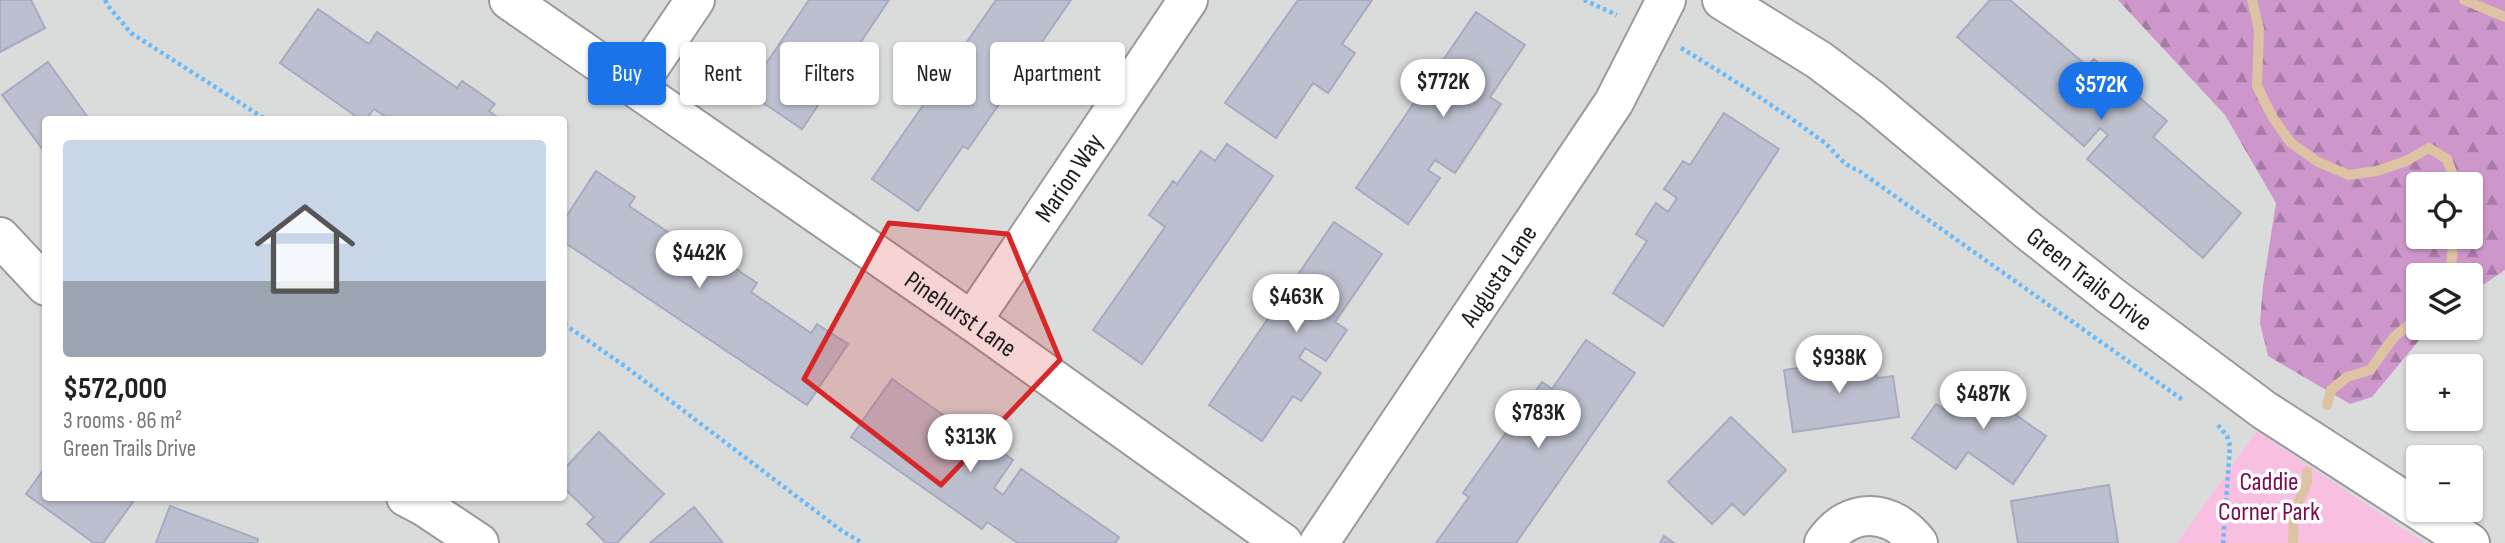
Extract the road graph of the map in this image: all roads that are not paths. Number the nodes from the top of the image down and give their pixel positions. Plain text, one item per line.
1 (509, 0) edge
2 (695, 0) edge
3 (1188, 0) edge
4 (1667, 0) edge
5 (1722, 0) edge
6 (666, 43) edge
7 (588, 54) edge
8 (662, 105) edge
9 (0, 237) edge
10 (42, 282) edge
11 (972, 321) junction
12 (414, 501) edge
13 (479, 543) edge
14 (1283, 543) edge
15 (1318, 543) edge
16 (1824, 543) edge
17 (1918, 543) edge
18 (2470, 543) edge

1 - 7 street, Pinehurst Lane
2 - 6 street
3 - 11 street, Marion Way
4 - 15 street, Augusta Lane
5 - 18 street, Green Trails Drive
8 - 11 street, Pinehurst Lane
9 - 10 street
11 - 14 street, Pinehurst Lane
12 - 13 street
16 - 17 street

